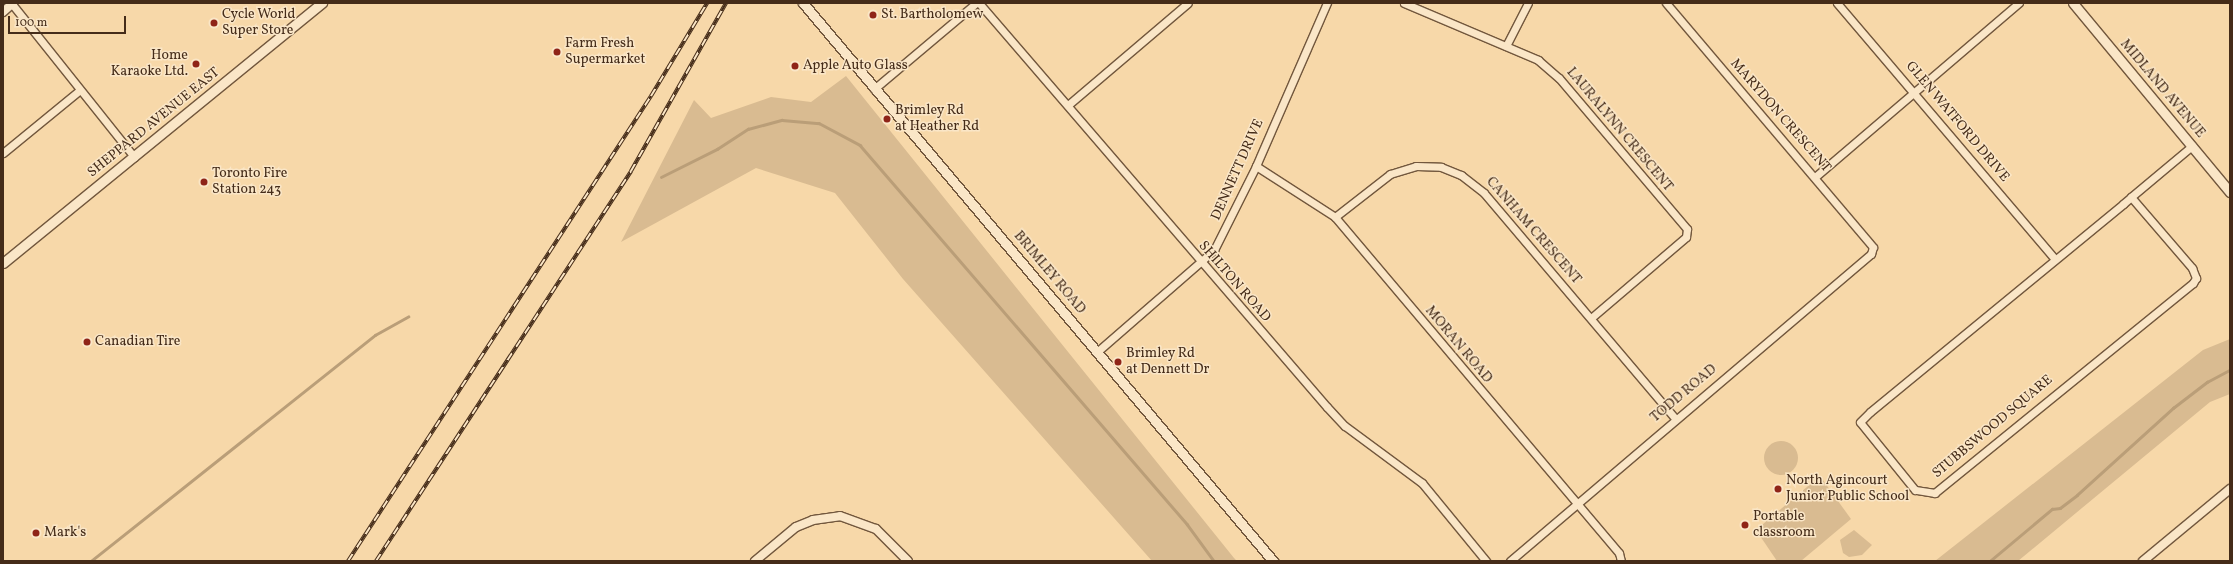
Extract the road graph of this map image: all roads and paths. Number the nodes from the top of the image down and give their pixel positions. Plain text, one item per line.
1 (13, 3) edge
2 (322, 3) edge
3 (803, 3) edge
4 (976, 3) edge
5 (979, 3) edge
6 (1188, 3) edge
7 (1326, 3) edge
8 (1404, 3) edge
9 (1528, 3) edge
10 (1666, 3) edge
11 (1838, 3) edge
12 (2019, 3) edge
13 (2073, 3) edge
14 (3, 12) edge
15 (1506, 46) junction
16 (874, 89) junction
17 (80, 90) junction
18 (1915, 92) junction
19 (1068, 105) junction
20 (2192, 146) junction
21 (3, 153) edge
22 (134, 157) junction
23 (1256, 166) junction
24 (1815, 177) junction
25 (2230, 192) edge
26 (2131, 197) junction
27 (1335, 217) junction
28 (1873, 247) joint
29 (2055, 259) junction
30 (3, 264) edge
31 (1201, 264) junction
32 (1591, 318) junction
33 (1098, 351) junction
34 (1675, 418) junction
35 (2230, 489) edge
36 (1575, 503) junction
37 (755, 561) edge
38 (908, 561) edge
39 (1273, 561) edge
40 (1486, 561) edge
41 (1510, 561) edge
42 (1621, 561) edge
43 (2143, 561) edge

1 - 14 street
1 - 17 street
2 - 22 main road, SHEPPARD AVENUE EAST
3 - 16 main road, BRIMLEY ROAD
4 - 16 street
5 - 19 street, SHILTON ROAD
6 - 19 street
7 - 23 street, DENNETT DRIVE
8 - 15 street, LAURALYNN CRESCENT
9 - 15 street
10 - 24 street, MARYDON CRESCENT
11 - 18 street, GLEN WATFORD DRIVE
12 - 18 street
13 - 20 main road, MIDLAND AVENUE
15 - 32 street, LAURALYNN CRESCENT
16 - 33 main road, BRIMLEY ROAD
17 - 21 street
17 - 22 street
18 - 24 street
18 - 29 street, GLEN WATFORD DRIVE
19 - 31 street, SHILTON ROAD
20 - 25 main road, MIDLAND AVENUE
20 - 26 street, STUBBSWOOD SQUARE
22 - 30 main road, SHEPPARD AVENUE EAST
23 - 27 street, MORAN ROAD
23 - 31 street, DENNETT DRIVE
24 - 28 street, MARYDON CRESCENT
26 - 29 street, STUBBSWOOD SQUARE
26 - 29 street, STUBBSWOOD SQUARE
27 - 32 street, CANHAM CRESCENT
27 - 36 street, MORAN ROAD
28 - 34 street, TODD ROAD
31 - 33 street, DENNETT DRIVE
31 - 40 street, SHILTON ROAD
32 - 34 street, CANHAM CRESCENT
33 - 39 main road, BRIMLEY ROAD
34 - 36 street, TODD ROAD
35 - 43 street
36 - 41 street, TODD ROAD
36 - 42 street, MORAN ROAD
37 - 38 street

